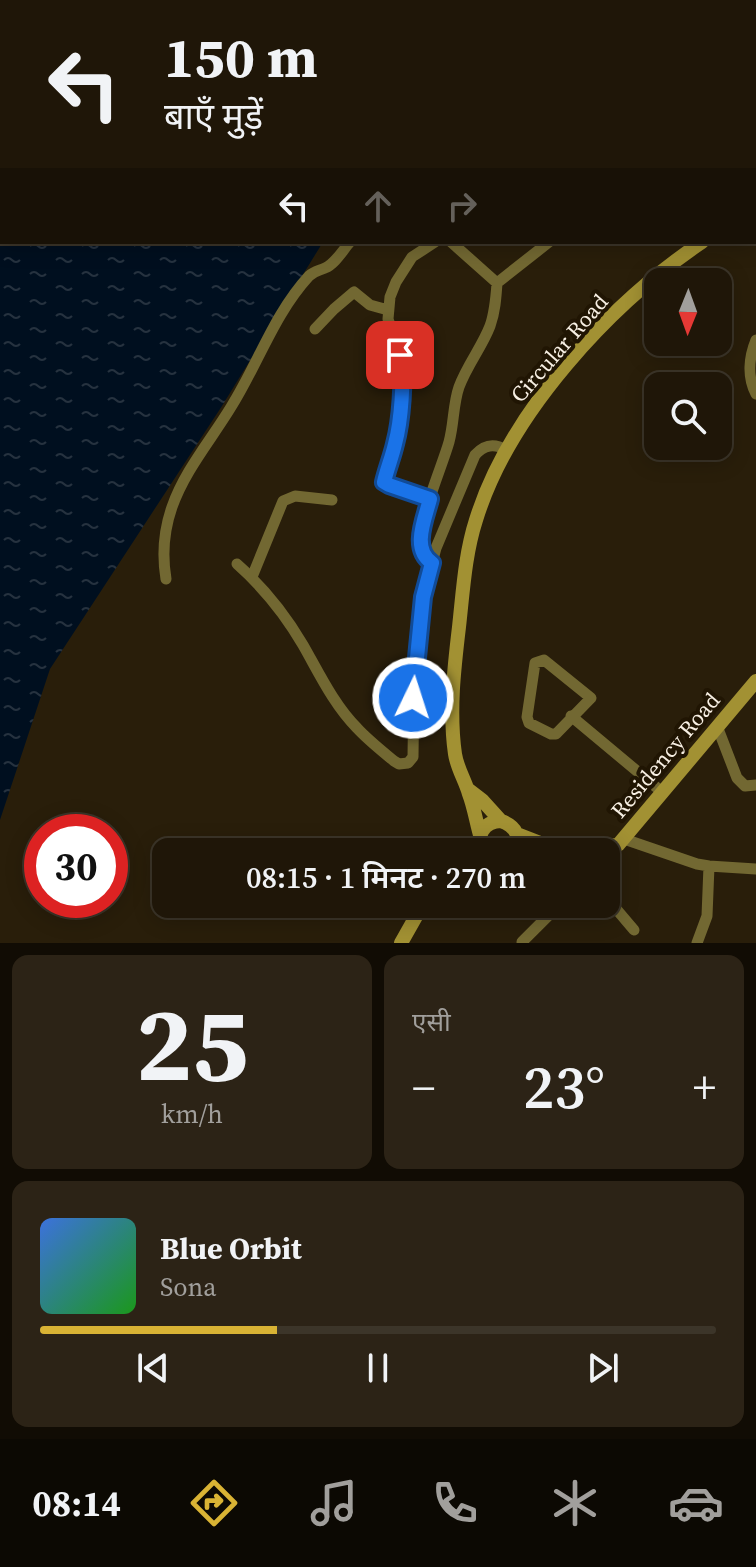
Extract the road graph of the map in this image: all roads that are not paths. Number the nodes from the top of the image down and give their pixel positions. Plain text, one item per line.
1 (348, 244) edge
2 (431, 244) edge
3 (453, 244) edge
4 (546, 244) edge
5 (699, 244) edge
6 (497, 283) junction
7 (388, 310) junction
8 (315, 329) dead end
9 (756, 340) edge
10 (756, 394) edge
11 (506, 450) junction
12 (430, 499) junction
13 (332, 500) dead end
14 (432, 563) junction
15 (237, 564) dead end
16 (252, 577) junction
17 (166, 579) dead end
18 (756, 681) edge
19 (571, 716) junction
20 (717, 726) junction
21 (756, 785) edge
22 (468, 790) junction
23 (662, 792) junction
24 (501, 821) junction
25 (517, 834) junction
26 (477, 838) edge
27 (481, 838) edge
28 (518, 838) edge
29 (528, 838) edge
30 (621, 842) joint
31 (709, 866) junction
32 (756, 869) edge
33 (620, 914) edge
34 (415, 918) edge
35 (546, 918) edge
36 (634, 930) dead end
37 (522, 942) edge
38 (401, 943) edge
39 (697, 943) edge

1 - 17 street
2 - 7 street
3 - 6 street
4 - 6 street
5 - 11 main road, Circular Road
6 - 12 street
7 - 8 street
7 - 12 street
9 - 10 street
11 - 14 street
11 - 22 main road, Circular Road
12 - 14 street
13 - 16 street
14 - 16 street
15 - 16 street
18 - 20 main road, Residency Road
19 - 19 street
19 - 23 street
20 - 21 street
20 - 23 main road, Residency Road
22 - 24 main road
22 - 26 main road, Circular Road
23 - 30 main road, Residency Road
24 - 25 main road
24 - 27 main road
25 - 28 main road
25 - 29 main road
30 - 31 street
31 - 32 street
31 - 39 street
33 - 36 street
34 - 38 main road
35 - 37 street

